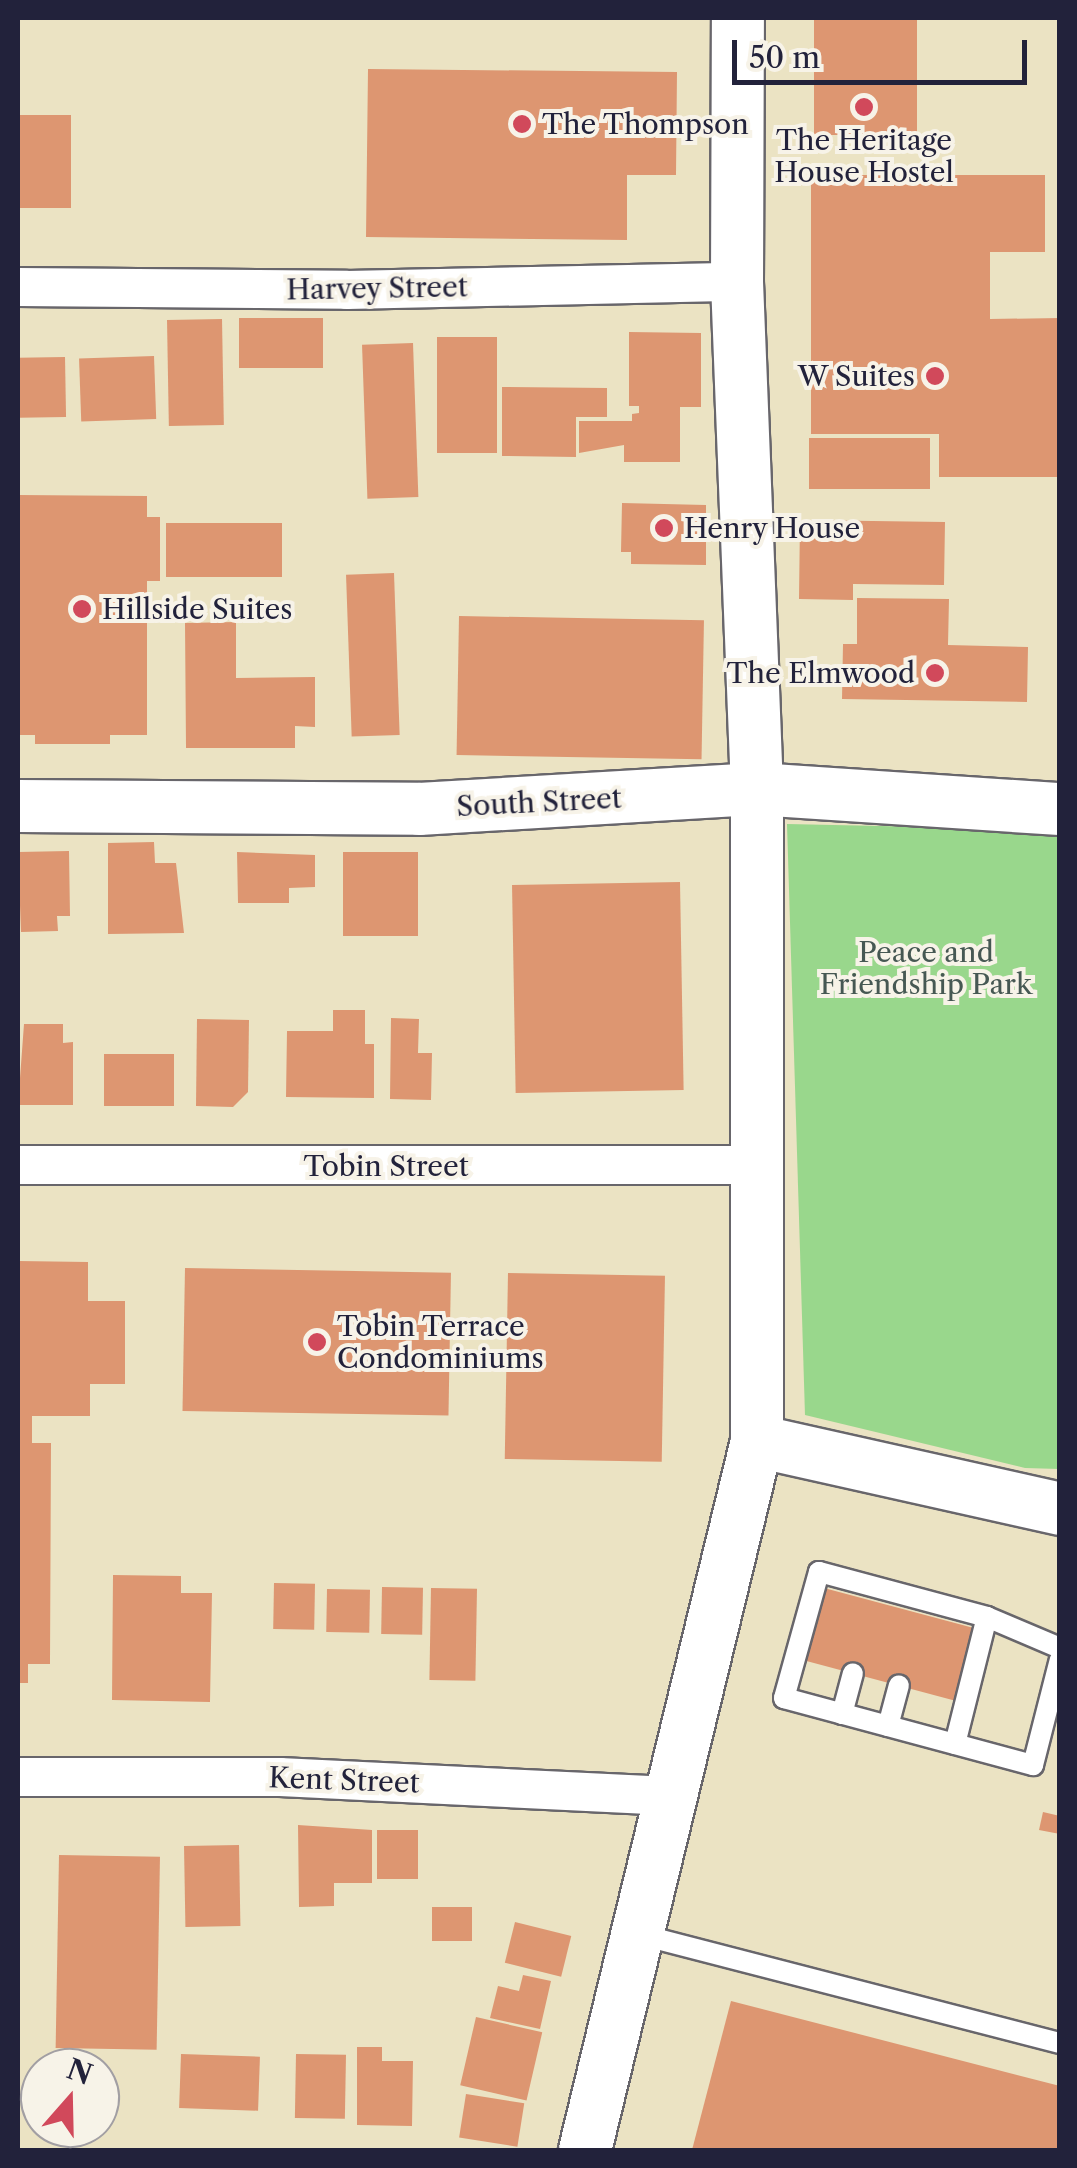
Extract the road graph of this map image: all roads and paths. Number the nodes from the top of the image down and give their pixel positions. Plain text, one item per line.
1 (738, 18) edge
2 (736, 282) junction
3 (18, 287) edge
4 (757, 789) junction
5 (18, 806) edge
6 (1060, 808) edge
7 (18, 1165) edge
8 (754, 1165) junction
9 (757, 1441) junction
10 (1060, 1509) edge
11 (987, 1617) junction
12 (1060, 1648) edge
13 (1060, 1658) edge
14 (853, 1673) dead end
15 (899, 1685) dead end
16 (842, 1714) junction
17 (888, 1726) junction
18 (955, 1744) junction
19 (18, 1777) edge
20 (670, 1796) junction
21 (636, 1933) junction
22 (1060, 2044) edge
23 (585, 2150) edge

1 - 2 street
2 - 3 street, Harvey Street
2 - 4 street
4 - 5 street, South Street
4 - 6 street, South Street
4 - 8 street
7 - 8 street, Tobin Street
8 - 9 street
9 - 10 street
9 - 20 street
11 - 12 lane
11 - 16 lane
11 - 18 lane
13 - 18 lane
14 - 16 lane
15 - 17 lane
16 - 17 lane
17 - 18 lane
19 - 20 street, Kent Street
20 - 21 street
21 - 22 lane
21 - 23 street

